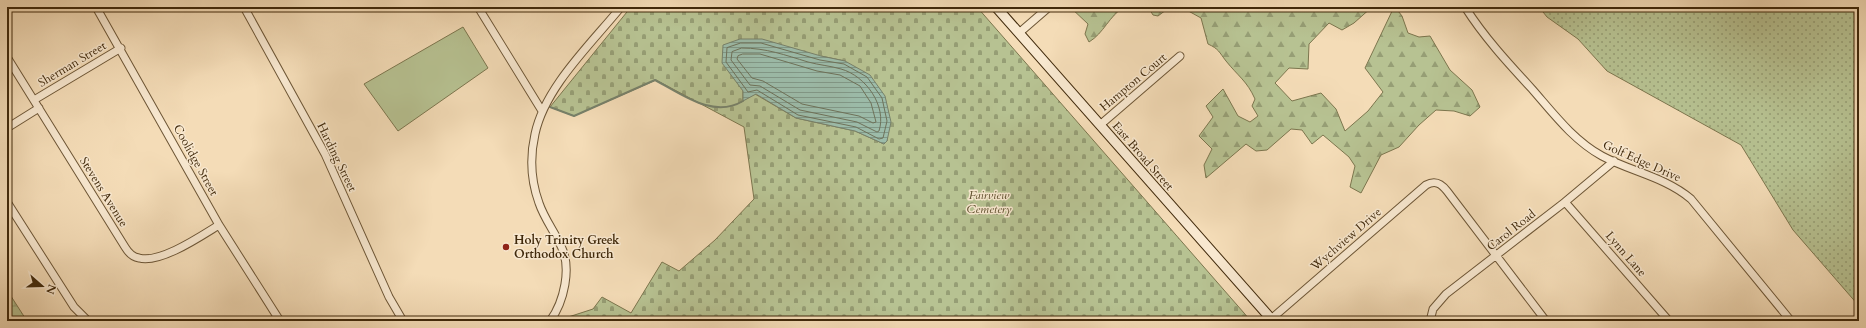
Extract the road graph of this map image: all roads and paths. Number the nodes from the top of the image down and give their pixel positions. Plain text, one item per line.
1 (96, 7) edge
2 (244, 7) edge
3 (478, 7) edge
4 (621, 7) edge
5 (996, 7) edge
6 (1049, 7) edge
7 (1465, 7) edge
8 (1019, 33) junction
9 (121, 48) junction
10 (1180, 56) dead end
11 (7, 57) edge
12 (34, 100) junction
13 (38, 108) junction
14 (542, 111) junction
15 (1100, 125) junction
16 (7, 128) edge
17 (1614, 161) junction
18 (7, 202) edge
19 (1565, 202) junction
20 (219, 225) junction
21 (1496, 255) junction
22 (1272, 320) edge
23 (88, 321) edge
24 (280, 321) edge
25 (403, 321) edge
26 (550, 321) edge
27 (1430, 321) edge
28 (1546, 321) edge
29 (1669, 321) edge
30 (1791, 321) edge

1 - 9 street, Coolidge Street
2 - 25 street, Harding Street
3 - 14 street
4 - 14 street
5 - 8 street, East Broad Street
6 - 8 street
7 - 17 street, Golf Edge Drive
8 - 15 street, East Broad Street
9 - 12 street, Sherman Street
9 - 20 street, Coolidge Street
10 - 15 street, Hampton Court
11 - 12 street, Stevens Avenue
12 - 13 street, Stevens Avenue
13 - 16 street
13 - 20 street, Stevens Avenue
14 - 26 street
15 - 22 street, East Broad Street
17 - 19 street, Carol Road
17 - 30 street, Golf Edge Drive
18 - 23 street
19 - 21 street, Carol Road
19 - 29 street, Lynn Lane
20 - 24 street, Coolidge Street
21 - 22 street, Wychview Drive
21 - 27 street, Carol Road
21 - 28 street

